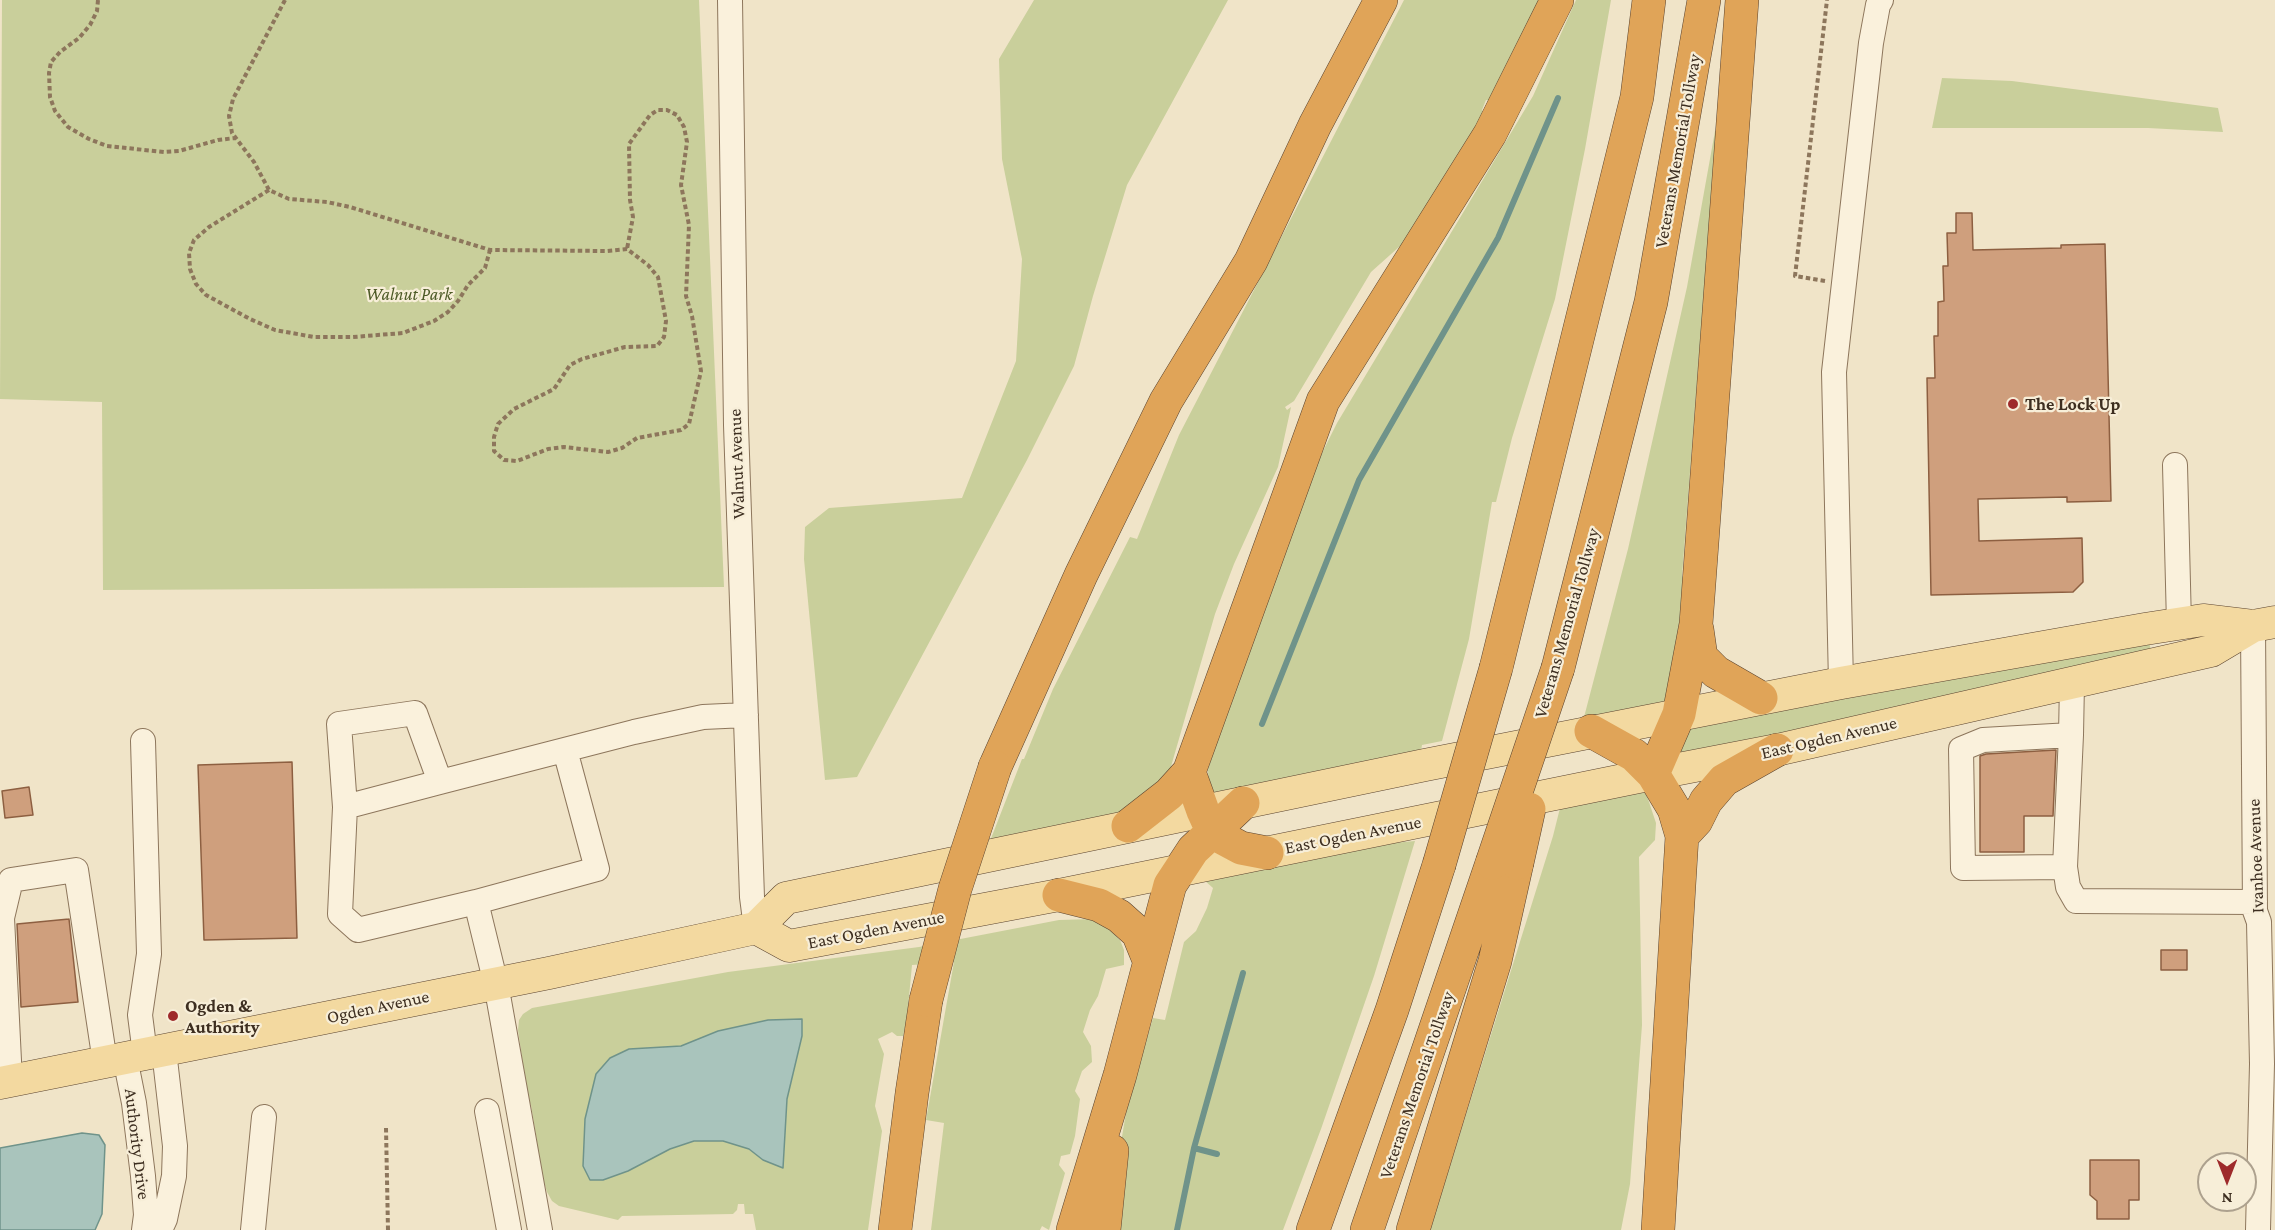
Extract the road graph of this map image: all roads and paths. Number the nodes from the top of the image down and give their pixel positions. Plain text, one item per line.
1 (98, 0) edge
2 (285, 0) edge
3 (730, 0) edge
4 (1381, 0) edge
5 (1557, 0) edge
6 (1649, 0) edge
7 (1704, 0) edge
8 (1742, 0) edge
9 (1827, 0) edge
10 (1881, 0) edge
11 (235, 138) junction
12 (268, 190) junction
13 (627, 249) junction
14 (490, 250) junction
15 (1844, 284) junction
16 (2175, 465) dead end
17 (1696, 624) junction
18 (2179, 624) junction
19 (2264, 624) edge
20 (1841, 683) junction
21 (2072, 683) junction
22 (1761, 698) junction
23 (1679, 714) junction
24 (746, 715) junction
25 (1591, 731) junction
26 (2071, 735) junction
27 (143, 741) dead end
28 (565, 750) junction
29 (1777, 750) junction
30 (2264, 762) edge
31 (1189, 772) junction
32 (1653, 774) junction
33 (440, 782) junction
34 (1243, 803) joint
35 (345, 807) junction
36 (1208, 822) junction
37 (1128, 826) junction
38 (1682, 836) junction
39 (1267, 853) junction
40 (1505, 863) junction
41 (2065, 867) junction
42 (1177, 871) junction
43 (1059, 895) junction
44 (476, 902) junction
45 (2255, 902) junction
46 (756, 928) junction
47 (1149, 960) junction
48 (496, 984) junction
49 (135, 1056) junction
50 (1120, 1075) junction
51 (5, 1082) edge
52 (487, 1111) dead end
53 (264, 1117) dead end
54 (386, 1128) dead end
55 (1663, 1138) junction
56 (144, 1230) edge
57 (160, 1230) edge
58 (254, 1230) edge
59 (388, 1230) edge
60 (508, 1230) edge
61 (540, 1230) edge
62 (896, 1230) edge
63 (1073, 1230) edge
64 (1104, 1230) edge
65 (1312, 1230) edge
66 (1367, 1230) edge
67 (1413, 1230) edge
68 (1642, 1230) edge
69 (1658, 1230) edge
70 (2258, 1230) edge

1 - 11 path
2 - 11 path
3 - 24 street, Walnut Avenue
4 - 62 highway, bridge
5 - 31 highway
6 - 65 highway, bridge
7 - 40 highway, Veterans Memorial Tollway, bridge
8 - 17 highway
9 - 15 path
10 - 15 street
11 - 12 path
12 - 14 path
12 - 14 path
13 - 13 path
13 - 14 path
15 - 20 street
16 - 18 street
17 - 22 highway
17 - 23 highway
18 - 19 main road
18 - 20 main road
19 - 21 main road, East Ogden Avenue
19 - 30 street, Ivanhoe Avenue
20 - 22 main road
21 - 26 street
21 - 29 main road, East Ogden Avenue
22 - 23 main road
23 - 25 main road
23 - 32 highway
24 - 28 street
24 - 46 street, Walnut Avenue
25 - 32 highway
25 - 34 main road
26 - 41 street
26 - 41 street
27 - 49 street
28 - 33 street
28 - 44 street
29 - 32 main road, East Ogden Avenue
29 - 38 highway
30 - 45 street, Ivanhoe Avenue
31 - 36 highway
31 - 37 highway
32 - 38 highway
32 - 39 main road, East Ogden Avenue
33 - 35 street
33 - 35 street
34 - 36 highway
35 - 44 street
36 - 37 main road
36 - 39 highway
36 - 42 highway
37 - 46 main road
38 - 55 highway
39 - 42 main road, East Ogden Avenue
40 - 66 highway, Veterans Memorial Tollway
40 - 67 highway
41 - 45 street
42 - 43 main road, East Ogden Avenue
42 - 47 highway
43 - 46 main road, East Ogden Avenue
43 - 47 highway
44 - 48 street
45 - 70 street, Ivanhoe Avenue
46 - 48 main road, Ogden Avenue
47 - 50 highway
48 - 49 main road, Ogden Avenue
48 - 61 street
49 - 51 main road, Ogden Avenue
49 - 51 street
49 - 56 street, Authority Drive
49 - 57 street, Authority Drive
50 - 63 highway
50 - 64 highway
52 - 60 street
53 - 58 street
54 - 59 path
55 - 68 highway
55 - 69 highway

